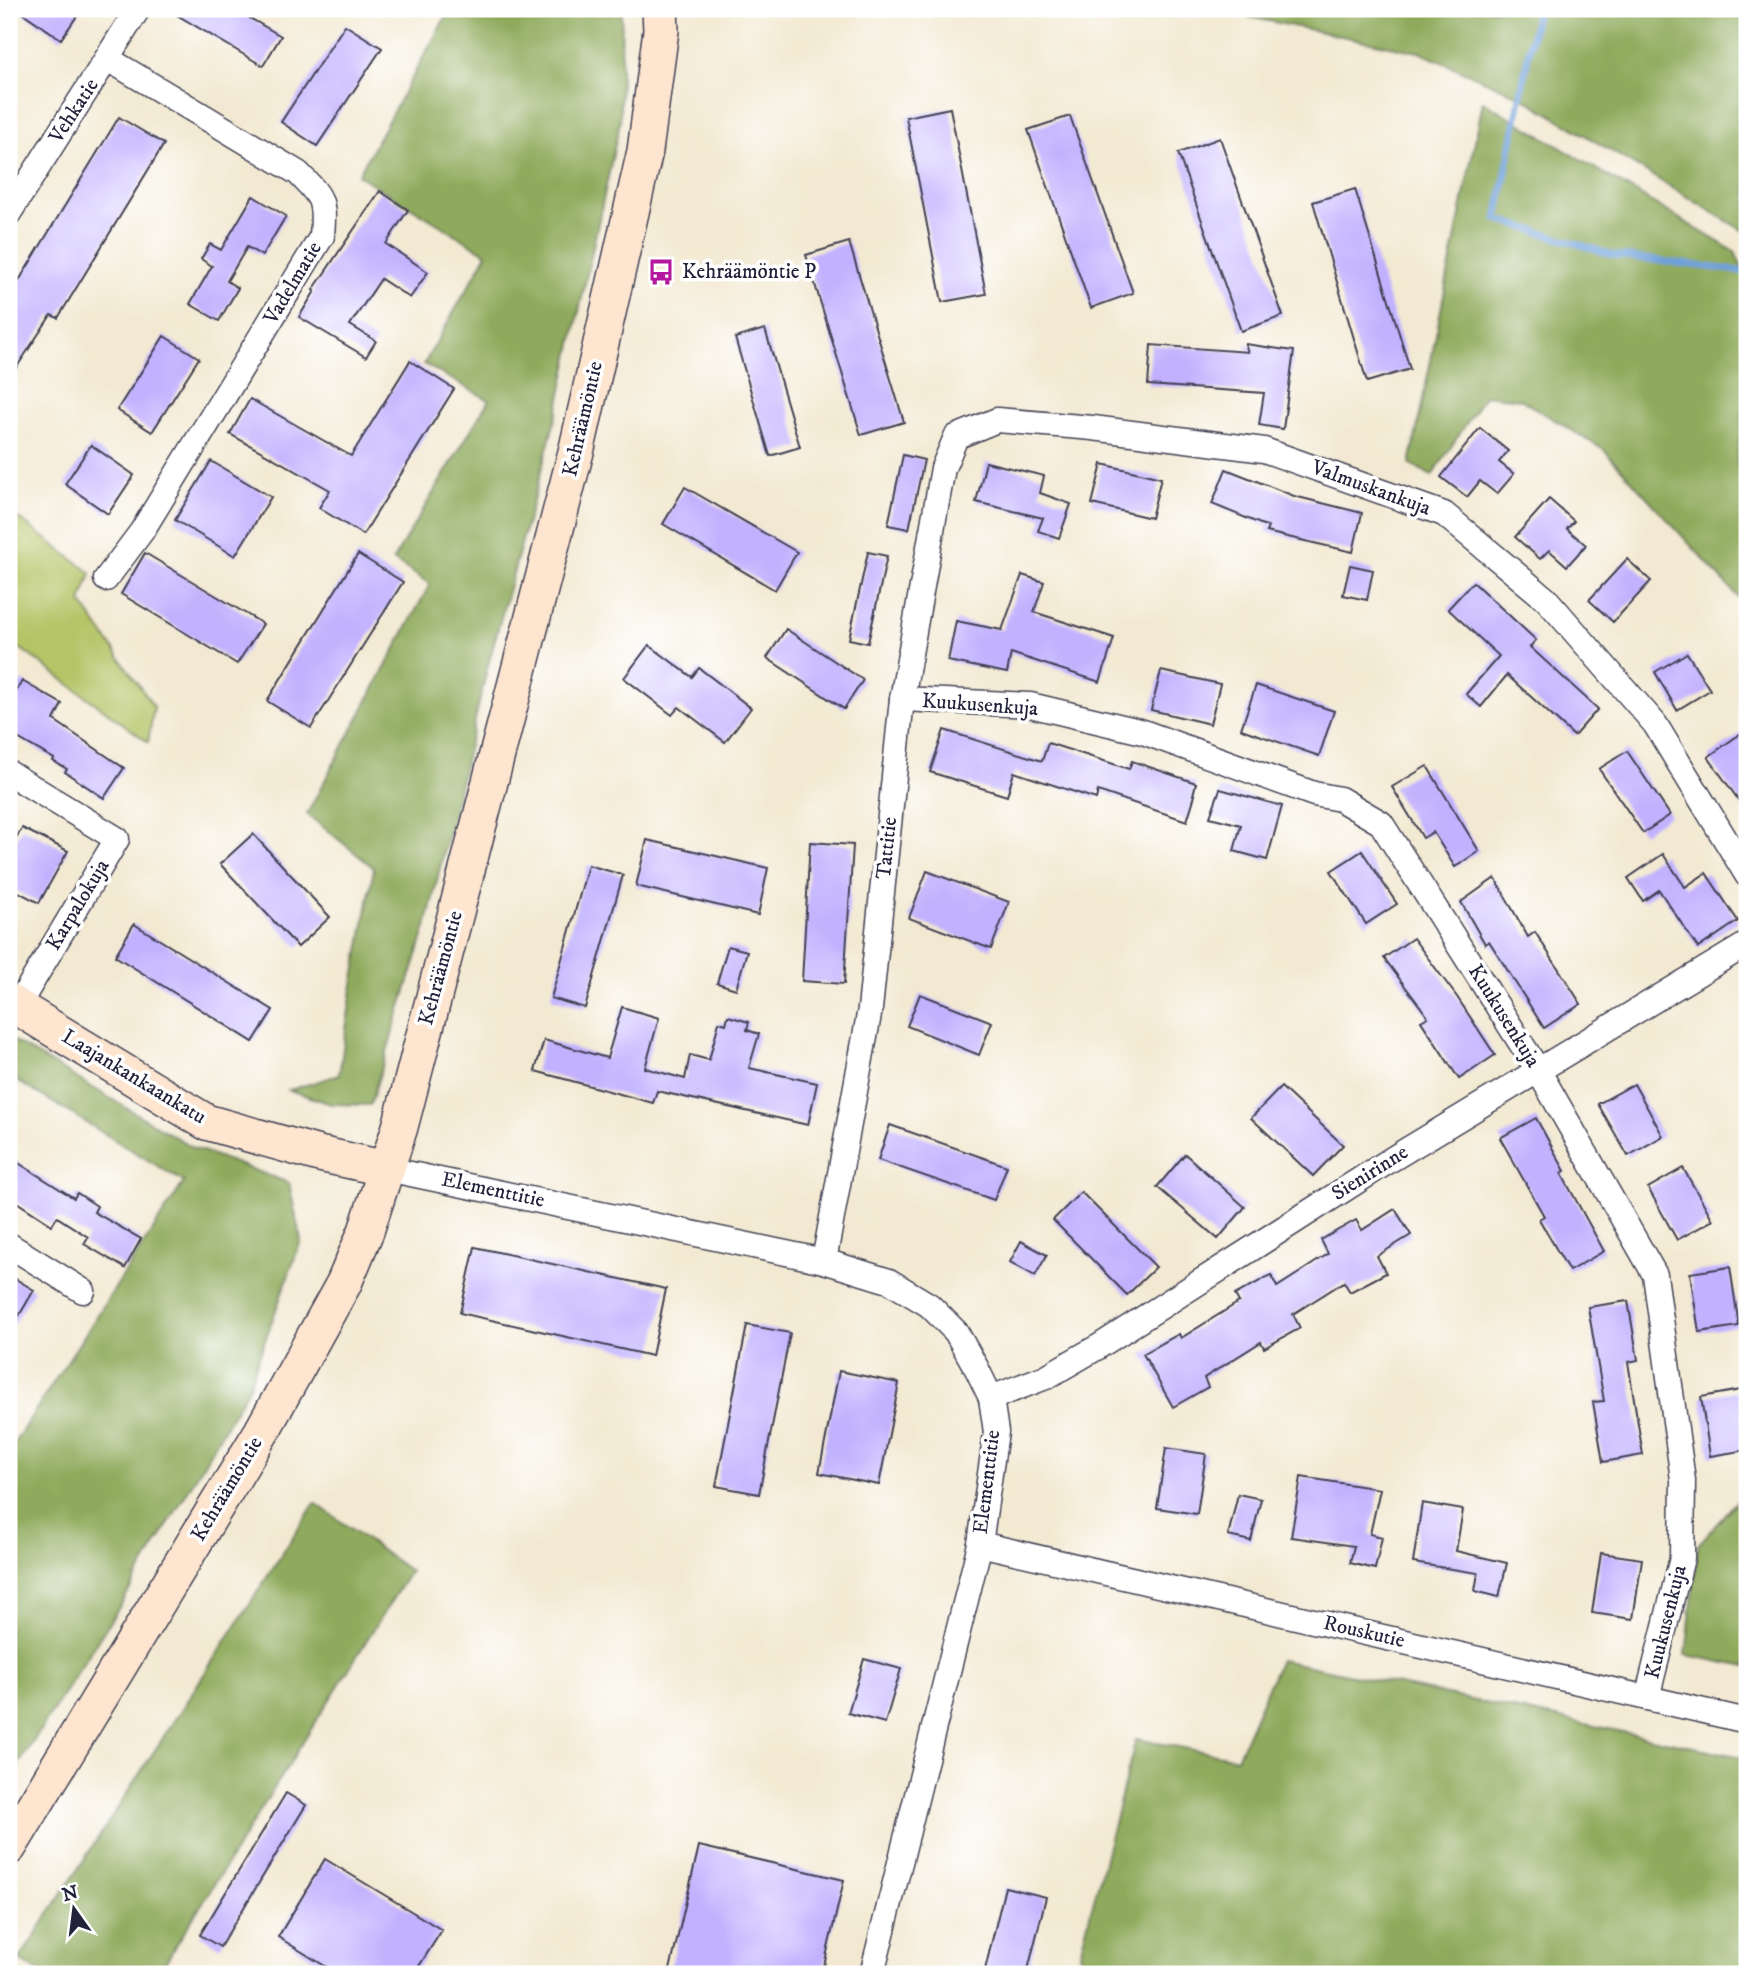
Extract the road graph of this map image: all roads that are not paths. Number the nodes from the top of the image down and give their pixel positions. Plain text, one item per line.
1 (138, 9) edge
2 (660, 9) edge
3 (108, 59) junction
4 (12, 199) edge
5 (956, 437) joint
6 (106, 579) dead end
7 (902, 699) junction
8 (9, 772) edge
9 (1747, 875) edge
10 (1747, 944) edge
11 (13, 1005) edge
12 (1538, 1070) junction
13 (387, 1168) junction
14 (9, 1245) edge
15 (824, 1261) junction
16 (83, 1291) dead end
17 (991, 1398) junction
18 (980, 1544) junction
19 (1647, 1698) junction
20 (1747, 1721) edge
21 (9, 1847) edge
22 (872, 1974) edge

1 - 3 street, Vehkatie
2 - 13 street, Kehräämöntie
3 - 4 street, Vehkatie
3 - 6 street, Vadelmatie
5 - 7 street, Tattitie
5 - 9 street, Valmuskankuja
7 - 12 street, Kuukusenkuja
7 - 15 street, Tattitie
8 - 11 street, Karpalokuja
10 - 12 street, Sienirinne
11 - 13 street, Laajankankaankatu
12 - 17 street, Sienirinne
12 - 19 street, Kuukusenkuja
13 - 15 street, Elementtitie
13 - 21 street, Kehräämöntie
14 - 16 street
15 - 17 street, Elementtitie
17 - 18 street, Elementtitie
18 - 19 street, Rouskutie
18 - 22 street, Elementtitie
19 - 20 street, Rouskutie

